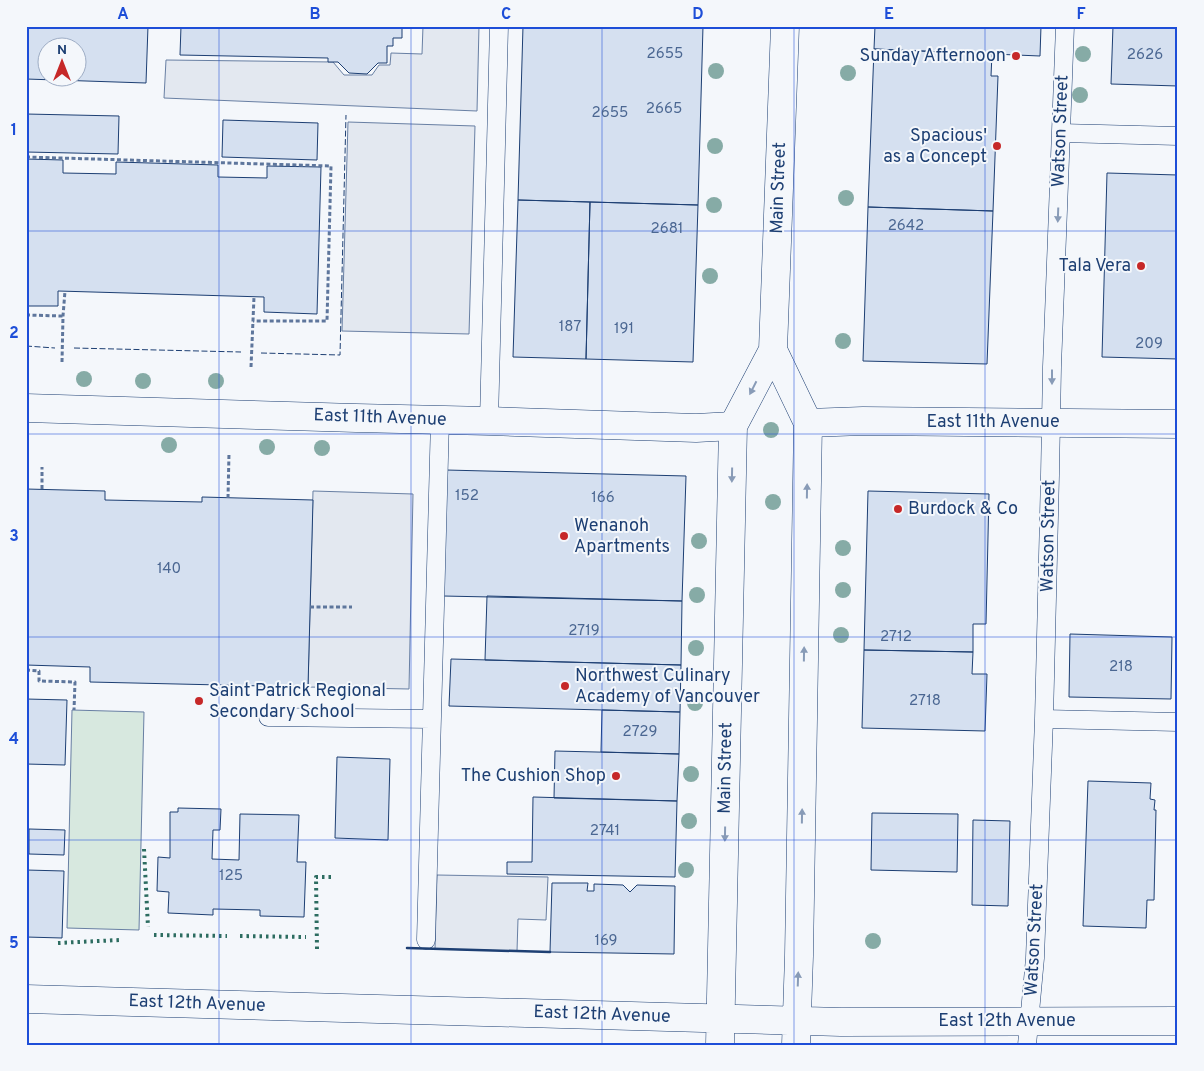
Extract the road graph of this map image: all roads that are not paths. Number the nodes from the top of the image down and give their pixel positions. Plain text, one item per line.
1 (499, 26) edge
2 (785, 26) edge
3 (1065, 26) edge
4 (1061, 133) junction
5 (1178, 136) edge
6 (773, 350) junction
7 (26, 408) edge
8 (440, 420) junction
9 (489, 421) junction
10 (1051, 422) junction
11 (808, 423) junction
12 (1178, 424) edge
13 (733, 426) junction
14 (268, 717) dead end
15 (431, 719) junction
16 (1044, 719) junction
17 (1178, 722) edge
18 (426, 940) dead end
19 (26, 999) edge
20 (1178, 1021) edge
21 (720, 1032) edge
22 (796, 1033) edge
23 (1028, 1033) edge

1 - 9 lane
2 - 6 street, Main Street
3 - 4 lane, Watson Street
4 - 5 lane
4 -> 10 lane, Watson Street
6 - 11 street, Main Street
6 -> 13 street, Main Street
7 - 8 street, East 11th Avenue
8 - 9 street, East 11th Avenue
8 - 15 lane
9 - 13 street, East 11th Avenue
10 - 11 street, East 11th Avenue
10 - 12 street, East 11th Avenue
10 - 16 lane, Watson Street
22 -> 11 street, Main Street
13 -> 21 street, Main Street
14 - 15 lane
15 - 18 lane
16 - 17 lane
16 - 23 lane, Watson Street
19 - 21 street, East 12th Avenue
20 - 23 street, East 12th Avenue
21 - 22 street, East 12th Avenue
22 - 23 street, East 12th Avenue

